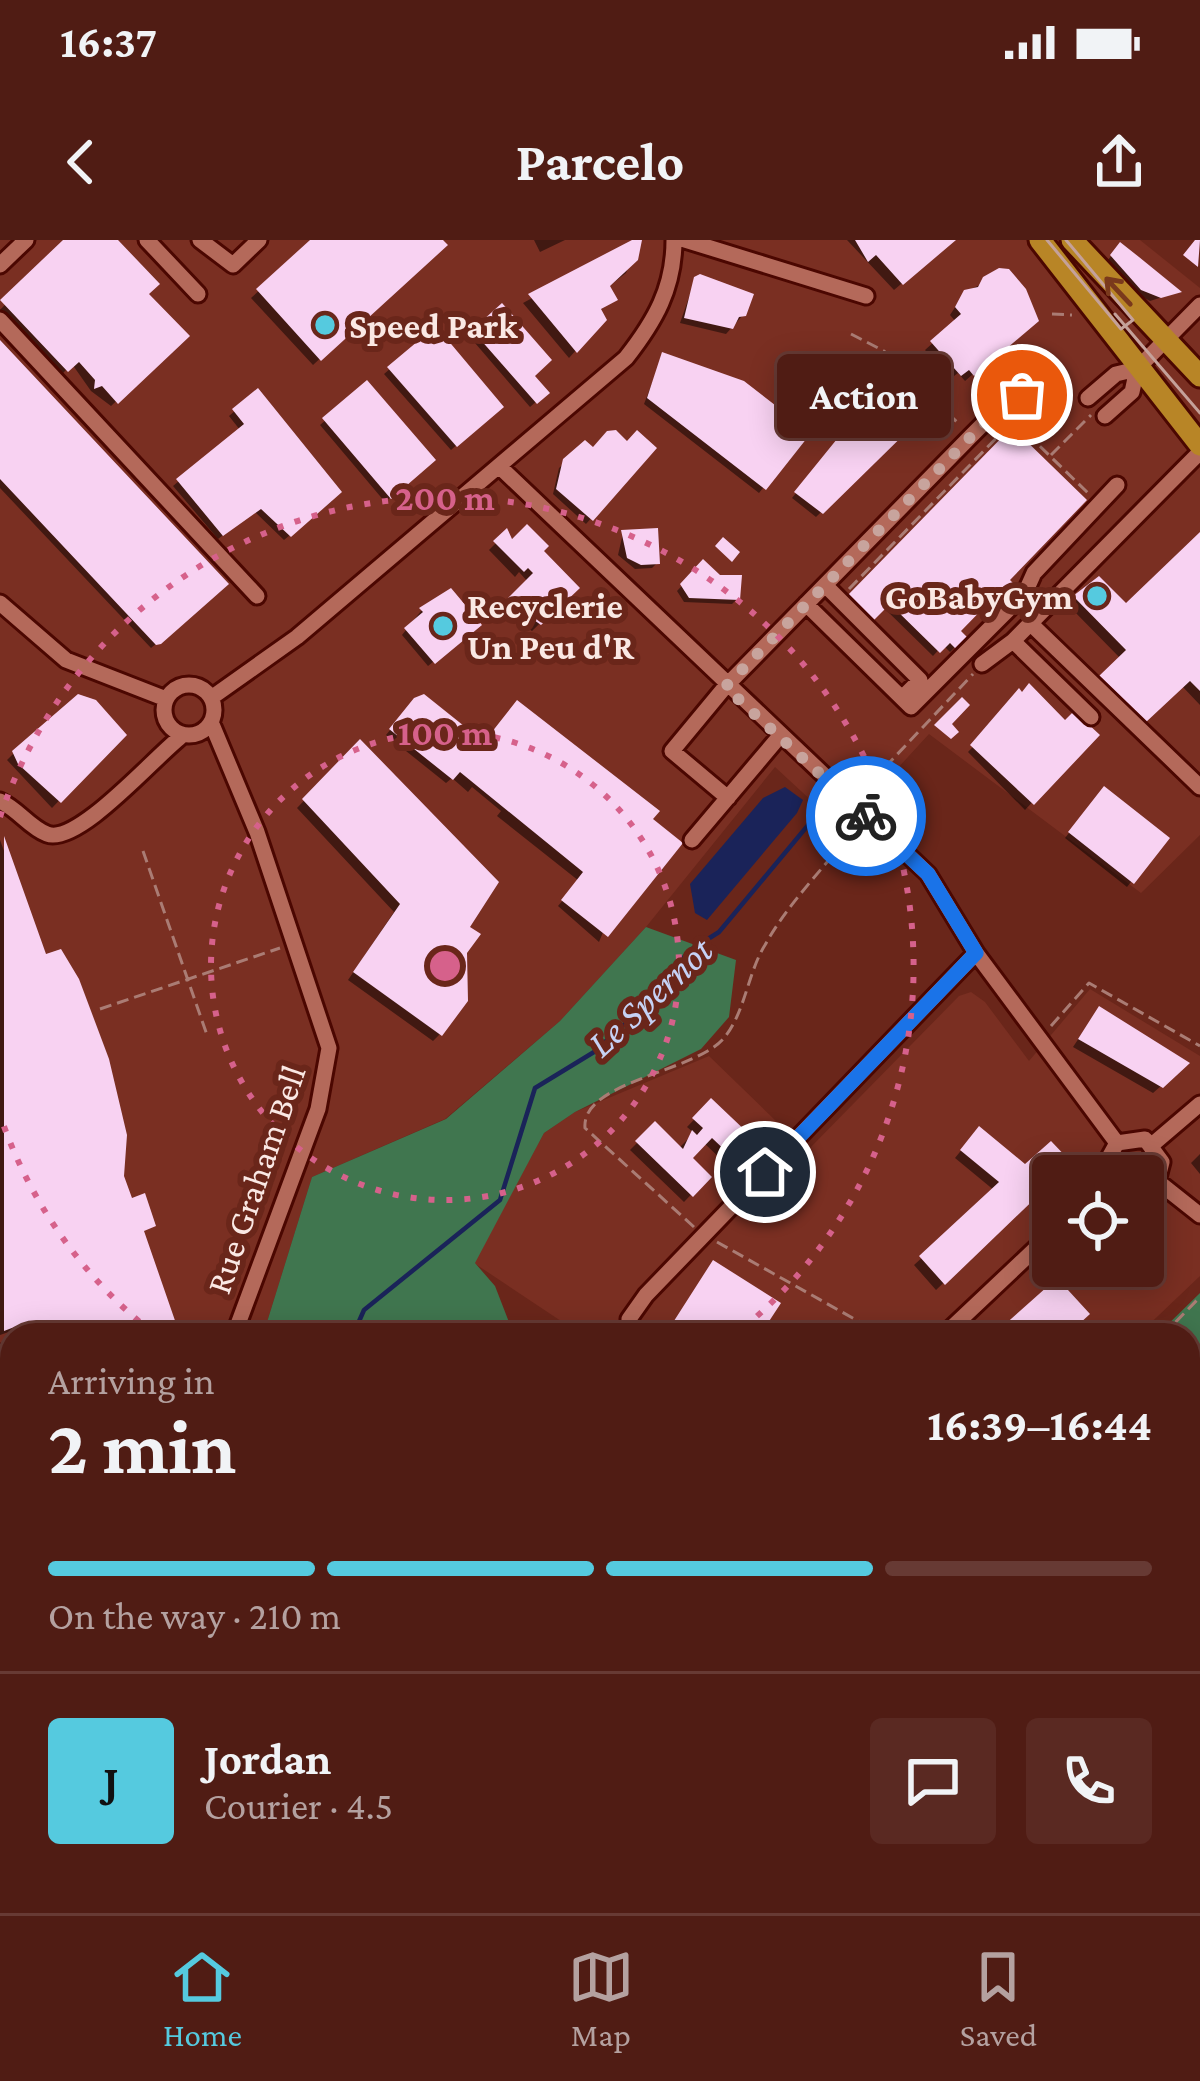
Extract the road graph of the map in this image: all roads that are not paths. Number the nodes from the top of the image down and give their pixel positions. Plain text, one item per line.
1 (26, 240) edge
2 (147, 240) edge
3 (200, 240) edge
4 (259, 240) edge
5 (674, 240) edge
6 (685, 240) edge
7 (1040, 240) edge
8 (1072, 240) edge
9 (0, 265) edge
10 (198, 294) dead end
11 (866, 296) dead end
12 (1200, 305) edge
13 (0, 320) edge
14 (1166, 339) junction
15 (1137, 370) junction
16 (1200, 376) edge
17 (1026, 394) dead end
18 (1200, 448) edge
19 (501, 468) junction
20 (1117, 485) dead end
21 (825, 585) junction
22 (256, 596) dead end
23 (0, 603) edge
24 (806, 604) junction
25 (1030, 623) junction
26 (1013, 641) junction
27 (982, 664) road end
28 (725, 687) junction
29 (211, 698) junction
30 (902, 698) junction
31 (166, 699) junction
32 (1090, 717) dead end
33 (212, 722) junction
34 (167, 723) junction
35 (187, 735) junction
36 (779, 737) junction
37 (150, 758) junction
38 (232, 770) junction
39 (1200, 787) edge
40 (728, 798) junction
41 (0, 801) edge
42 (692, 840) dead end
43 (976, 953) junction
44 (1200, 1104) edge
45 (1117, 1143) junction
46 (1153, 1144) junction
47 (1110, 1155) edge
48 (1158, 1155) edge
49 (1164, 1194) edge
50 (1200, 1215) edge
51 (1032, 1252) edge
52 (238, 1323) edge
53 (630, 1323) edge
54 (957, 1323) edge

1 - 9 street
2 - 10 street
3 - 4 street
5 - 19 street
6 - 11 street
7 - 15 main road
14 -> 8 main road
12 - 14 street
13 - 22 street
14 - 15 street
14 - 16 main road
15 - 15 street
15 - 18 main road
17 - 21 street
18 - 25 street
19 - 28 street
19 - 29 street
20 - 30 street
21 - 24 street
21 - 30 street
23 - 31 street
24 - 28 street
24 - 30 street
25 - 26 street
25 - 39 street
26 - 27 street
26 - 32 street
28 - 36 street
28 - 40 street
29 - 31 street
29 - 33 street
31 - 34 street
33 - 35 street
33 - 38 street, Rue Graham Bell
34 - 35 street
34 - 37 street
35 - 37 street
35 - 38 street
36 - 40 street
36 - 43 street
37 - 41 street
38 - 52 street, Rue Graham Bell
40 - 42 street
43 - 45 street
43 - 53 street
44 - 46 street
45 - 46 street
45 - 47 street
46 - 48 street
49 - 50 street
51 - 54 street

